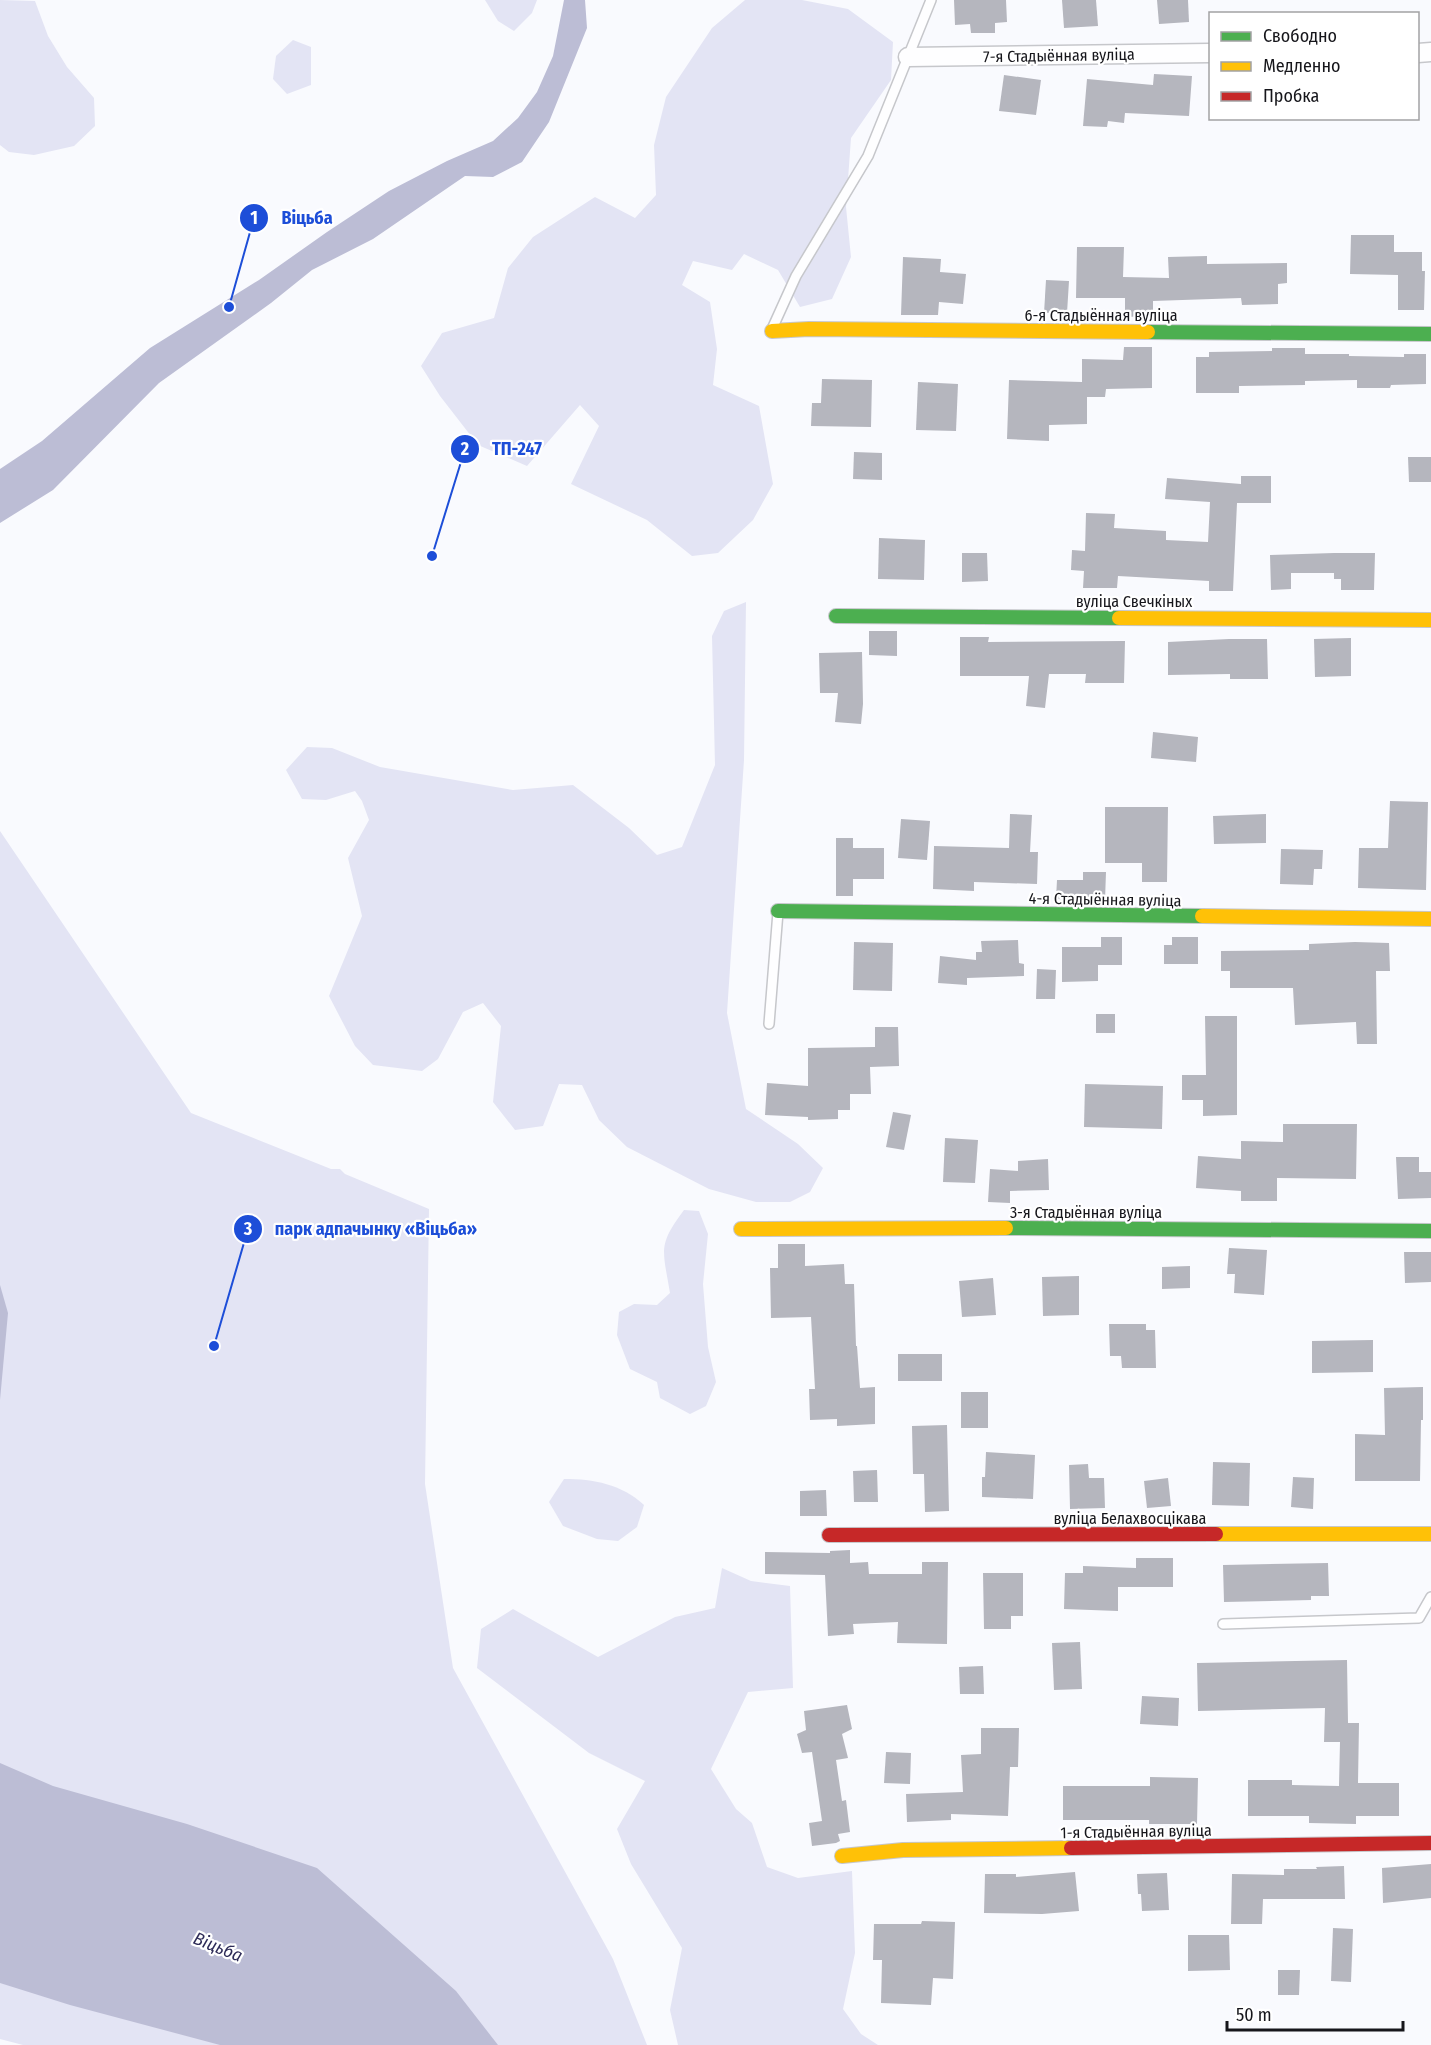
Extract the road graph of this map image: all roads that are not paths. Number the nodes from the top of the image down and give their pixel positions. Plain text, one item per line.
1 (931, 0) edge
2 (1209, 53) edge
3 (908, 57) junction
4 (772, 331) joint
5 (1431, 333) edge
6 (836, 616) dead end
7 (1431, 620) edge
8 (778, 911) joint
9 (1431, 919) edge
10 (769, 1024) dead end
11 (741, 1229) dead end
12 (1431, 1231) edge
13 (1431, 1534) edge
14 (829, 1535) dead end
15 (1431, 1598) edge
16 (1223, 1624) dead end
17 (1431, 1843) edge
18 (842, 1856) dead end

1 - 3 lane
2 - 3 street, 7-я Стадыённая вуліца
3 - 4 lane
4 - 5 street, 6-я Стадыённая вуліца
6 - 7 street, вуліца Свечкіных
8 - 9 street, 4-я Стадыённая вуліца
8 - 10 lane
11 - 12 street, 3-я Стадыённая вуліца
13 - 14 street, вуліца Белахвосцікава
15 - 16 lane
17 - 18 street, 1-я Стадыённая вуліца

